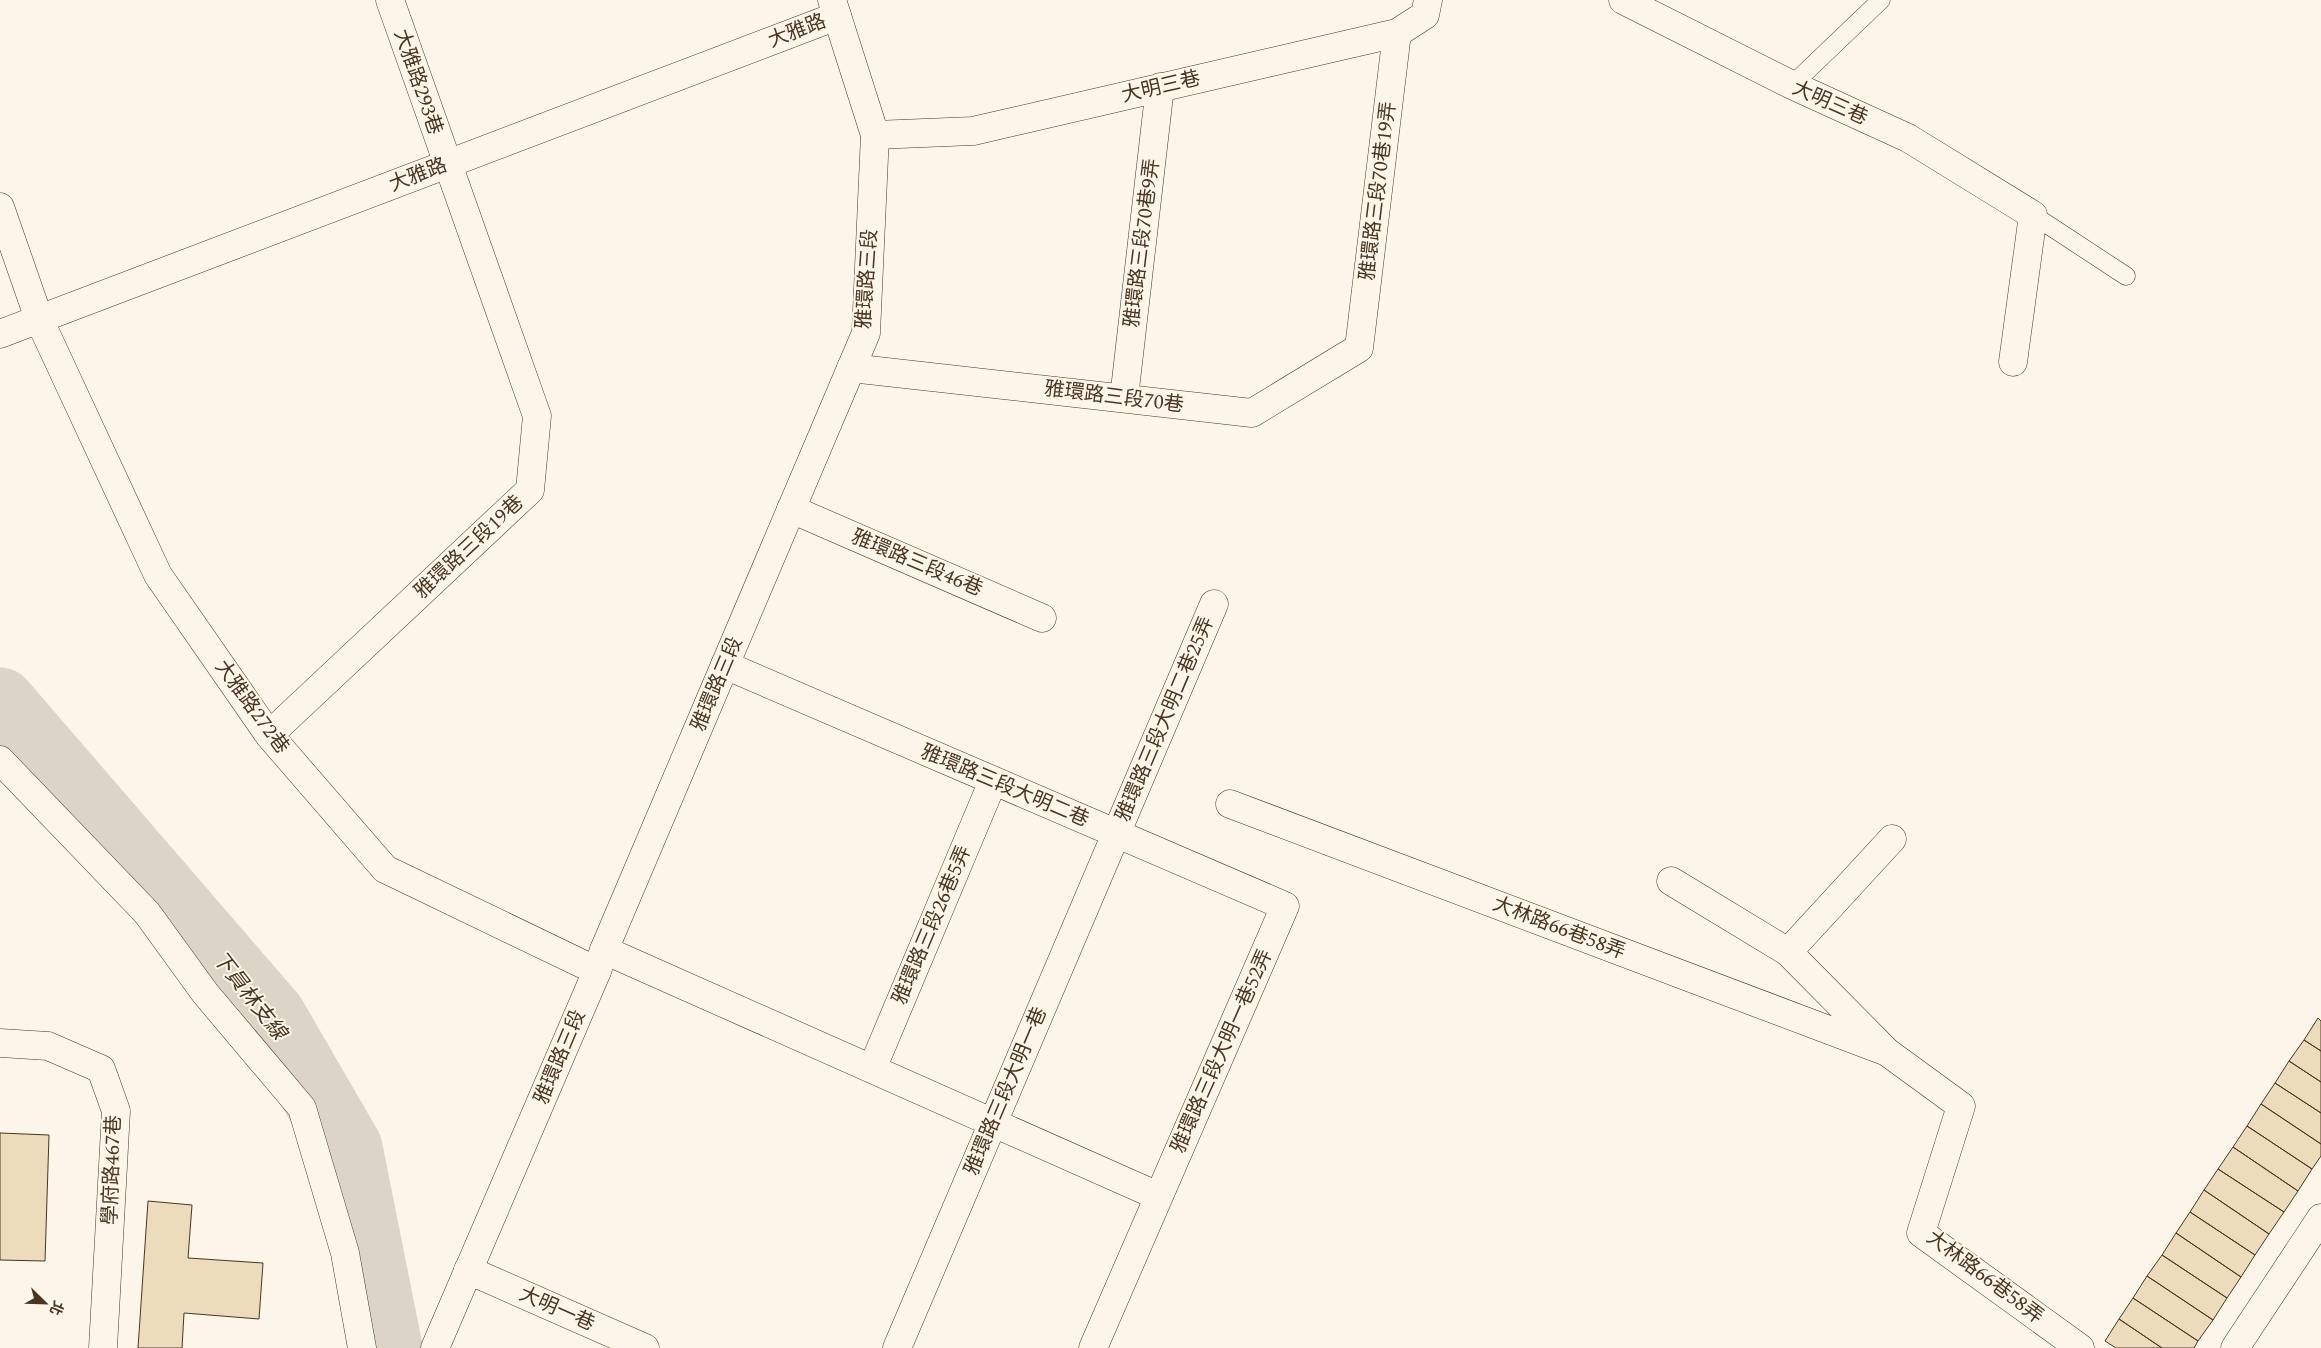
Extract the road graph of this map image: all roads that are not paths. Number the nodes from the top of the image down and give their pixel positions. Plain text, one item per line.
1 (390, 0) edge
2 (1428, 0) edge
3 (1623, 0) edge
4 (1881, 0) edge
5 (835, 8) edge
6 (1397, 33) junction
7 (1792, 86) junction
8 (1160, 87) junction
9 (875, 135) junction
10 (446, 164) junction
11 (0, 207) edge
12 (2033, 215) junction
13 (2126, 276) dead end
14 (39, 319) junction
15 (0, 334) edge
16 (1360, 348) joint
17 (2013, 362) dead end
18 (851, 368) junction
19 (1124, 398) junction
20 (791, 509) junction
21 (1214, 604) dead end
22 (1042, 618) dead end
23 (725, 665) junction
24 (269, 735) junction
25 (0, 760) edge
26 (993, 781) junction
27 (1230, 804) dead end
28 (1116, 834) junction
29 (1892, 839) dead end
30 (1671, 881) dead end
31 (1285, 906) joint
32 (1788, 952) junction
33 (600, 961) junction
34 (0, 1043) edge
35 (1888, 1052) junction
36 (872, 1069) junction
37 (993, 1122) junction
38 (1158, 1196) junction
39 (2321, 1218) edge
40 (468, 1270) junction
41 (103, 1348) edge
42 (362, 1348) edge
43 (435, 1348) edge
44 (645, 1348) edge
45 (897, 1348) edge
46 (1093, 1348) edge
47 (2080, 1348) edge
48 (2235, 1348) edge

1 - 10 street, 大雅路293巷
2 - 6 street, 大明三巷
3 - 7 street, 大明三巷
4 - 7 lane
5 - 9 street, 雅環路三段
5 - 10 street, 大雅路
6 - 8 street, 大明三巷
6 - 16 street, 雅環路三段70巷19弄
7 - 12 street, 大明三巷
8 - 9 street, 大明三巷
8 - 19 street, 雅環路三段70巷9弄
9 - 18 street, 雅環路三段
10 - 14 street, 大雅路
10 - 24 street, 雅環路三段19巷
11 - 14 street, 大雅路272巷
12 - 13 lane, 大明三巷
12 - 17 street
14 - 15 street, 大雅路
14 - 24 street, 大雅路272巷
16 - 19 street, 雅環路三段70巷
18 - 19 street, 雅環路三段70巷
18 - 20 street, 雅環路三段
20 - 22 street, 雅環路三段46巷
20 - 23 street, 雅環路三段
21 - 28 street, 雅環路三段大明二巷25弄
23 - 26 street, 雅環路三段大明二巷
23 - 33 street, 雅環路三段
24 - 33 street, 大雅路272巷
25 - 42 street
26 - 28 street, 雅環路三段大明二巷
26 - 36 street, 雅環路三段26巷5弄
27 - 35 street, 大林路66巷58弄
28 - 31 street, 雅環路三段大明二巷
28 - 37 street, 雅環路三段大明一巷
29 - 32 street
30 - 32 street, 大林路66巷58弄
31 - 38 street, 雅環路三段大明一巷52弄
32 - 35 street, 大林路66巷58弄
33 - 36 street
33 - 40 street, 雅環路三段
34 - 41 street, 學府路467巷
35 - 47 street, 大林路66巷58弄
36 - 37 street
37 - 38 street
37 - 45 street, 雅環路三段大明一巷
38 - 46 street, 雅環路三段大明一巷52弄
39 - 48 street
40 - 43 street, 雅環路三段
40 - 44 street, 大明一巷

